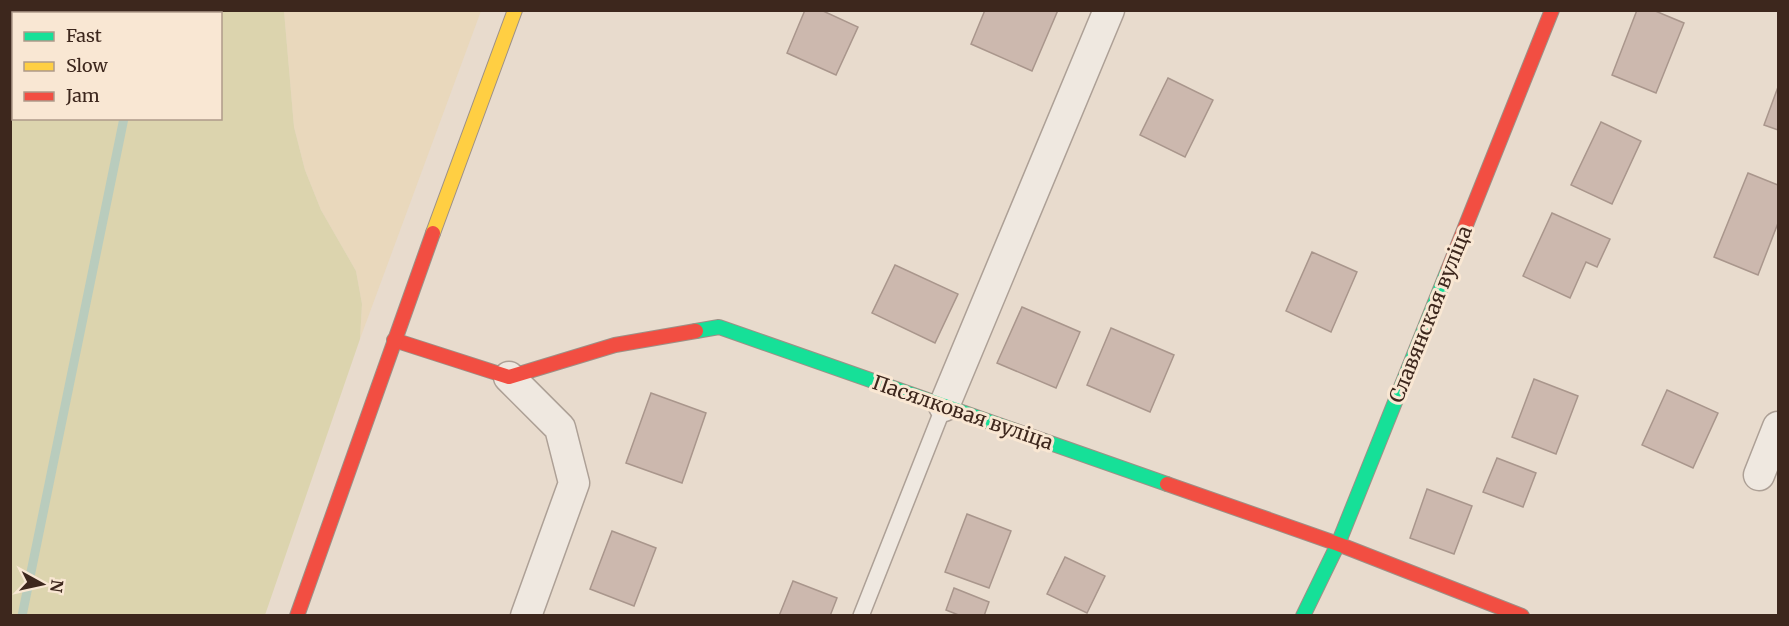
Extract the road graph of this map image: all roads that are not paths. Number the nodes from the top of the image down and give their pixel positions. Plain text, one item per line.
1 (515, 10) edge
2 (1109, 10) edge
3 (1552, 10) edge
4 (394, 340) junction
5 (509, 378) junction
6 (944, 406) junction
7 (1779, 427) edge
8 (1759, 475) dead end
9 (1338, 544) junction
10 (297, 615) edge
11 (526, 615) edge
12 (861, 615) edge
13 (1304, 615) edge
14 (1522, 615) edge

1 - 4 street
2 - 6 street
3 - 9 street, Славянская вуліца
4 - 5 street
4 - 10 street
5 - 6 street, Пасялковая вуліца
5 - 11 street
6 - 9 street, Пасялковая вуліца
6 - 12 lane
7 - 8 street
9 - 13 street, Славянская вуліца
9 - 14 street, Пасялковая вуліца

